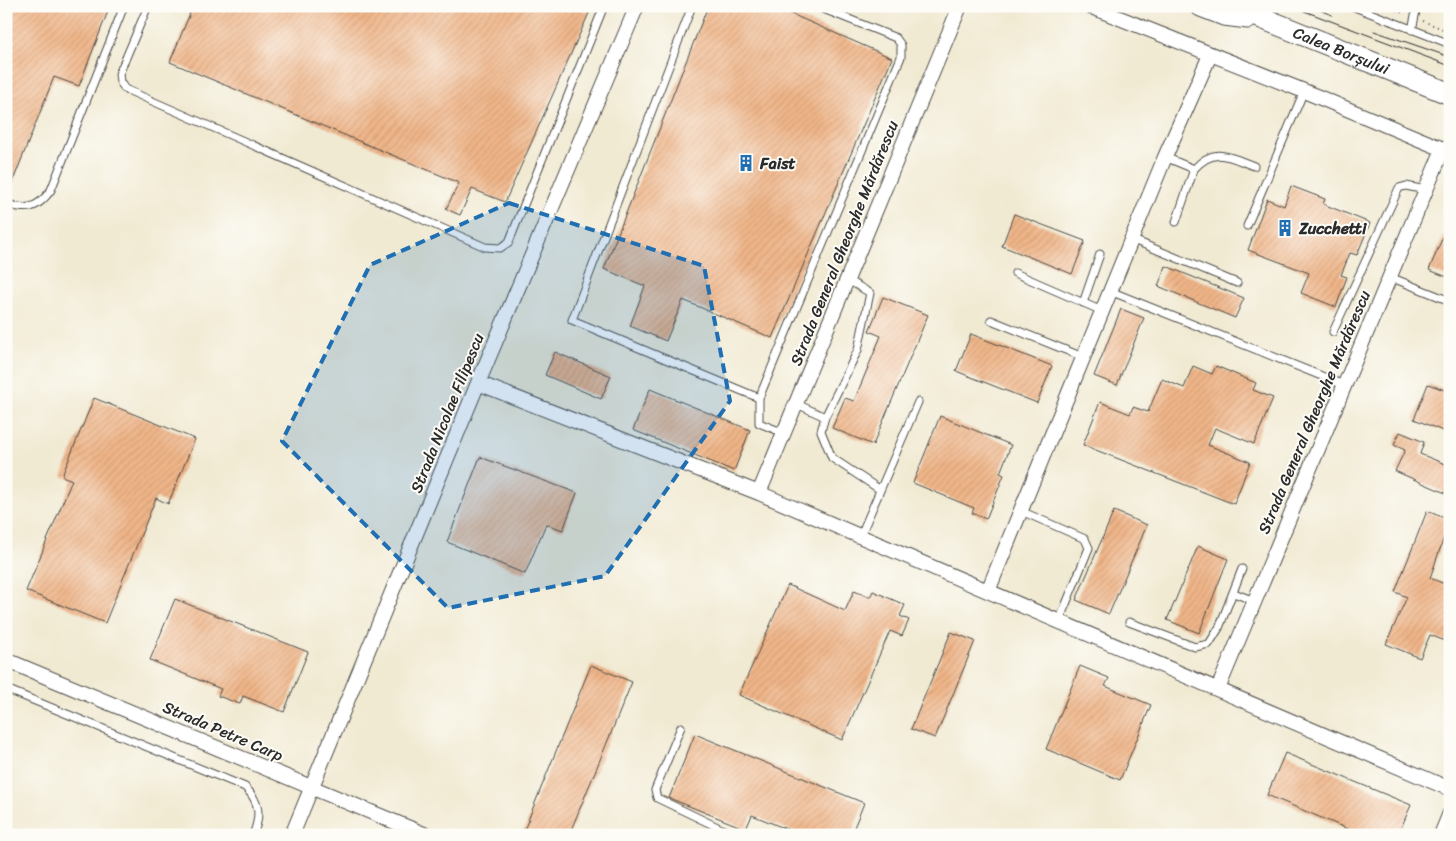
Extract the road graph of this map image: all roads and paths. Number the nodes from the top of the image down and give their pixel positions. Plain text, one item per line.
1 (124, 6) edge
2 (148, 6) edge
3 (604, 6) edge
4 (637, 6) edge
5 (692, 6) edge
6 (816, 6) edge
7 (960, 6) edge
8 (1089, 6) edge
9 (1201, 6) edge
10 (1232, 6) edge
11 (1352, 6) edge
12 (1417, 6) edge
13 (1268, 11) edge
14 (1412, 30) junction
15 (1450, 44) edge
16 (1210, 55) junction
17 (1450, 80) edge
18 (1304, 91) junction
19 (1450, 94) edge
20 (1446, 151) edge
21 (1165, 157) junction
22 (1254, 166) dead end
23 (1194, 169) junction
24 (1426, 190) junction
25 (6, 203) edge
26 (1176, 222) dead end
27 (1246, 226) dead end
28 (1132, 239) junction
29 (1100, 254) dead end
30 (1014, 273) dead end
31 (1390, 277) junction
32 (848, 280) junction
33 (1237, 283) dead end
34 (1110, 291) junction
35 (1450, 301) edge
36 (1083, 303) junction
37 (1102, 311) junction
38 (991, 320) dead end
39 (1333, 332) dead end
40 (1083, 357) junction
41 (478, 382) junction
42 (1344, 384) junction
43 (759, 398) junction
44 (918, 402) dead end
45 (797, 404) junction
46 (825, 417) junction
47 (784, 433) junction
48 (880, 489) junction
49 (759, 494) junction
50 (1021, 511) junction
51 (860, 537) junction
52 (1242, 569) dead end
53 (988, 591) junction
54 (1234, 593) junction
55 (1254, 601) junction
56 (1059, 621) junction
57 (1129, 622) dead end
58 (6, 660) edge
59 (6, 689) edge
60 (1218, 689) junction
61 (681, 727) dead end
62 (313, 788) junction
63 (1450, 789) edge
64 (1450, 813) edge
65 (253, 835) edge
66 (292, 835) edge
67 (426, 835) edge
68 (734, 835) edge
69 (1441, 835) edge

1 - 25 lane
2 - 3 lane
4 - 41 street, Strada Nicolae Filipescu
5 - 43 lane
6 - 43 lane
7 - 32 street, Strada General Gheorghe Mărdărescu
8 - 16 street
9 - 13 main road
10 - 13 main road, Calea Borșului
11 - 14 lane
12 - 14 lane
13 - 17 main road, Calea Borșului
13 - 19 main road, Calea Borșului
14 - 15 lane
16 - 18 street
16 - 21 street
18 - 20 street
18 - 27 lane
20 - 24 street, Strada General Gheorghe Mărdărescu
21 - 23 lane
21 - 28 street
22 - 23 lane
23 - 26 lane
24 - 31 street, Strada General Gheorghe Mărdărescu
24 - 39 lane
28 - 33 lane
28 - 34 street
29 - 36 lane
30 - 36 lane
31 - 35 lane
31 - 42 street, Strada General Gheorghe Mărdărescu
32 - 45 street, Strada General Gheorghe Mărdărescu
32 - 46 lane
34 - 37 street
34 - 42 lane
36 - 37 lane
37 - 40 street
38 - 40 lane
40 - 50 street
41 - 49 street
41 - 62 street, Strada Nicolae Filipescu
42 - 55 street, Strada General Gheorghe Mărdărescu
43 - 47 lane
44 - 48 lane
45 - 46 lane
45 - 47 street, Strada General Gheorghe Mărdărescu
46 - 48 lane
47 - 49 street, Strada General Gheorghe Mărdărescu
48 - 51 lane
49 - 51 street
50 - 53 street
50 - 56 lane
51 - 53 street
52 - 54 lane
53 - 56 street
54 - 55 lane
54 - 57 lane
55 - 60 street, Strada General Gheorghe Mărdărescu
56 - 60 street
58 - 62 street, Strada Petre Carp
59 - 65 lane
60 - 63 street
61 - 68 lane
62 - 66 street, Strada Nicolae Filipescu
62 - 67 street, Strada Petre Carp
64 - 69 street

